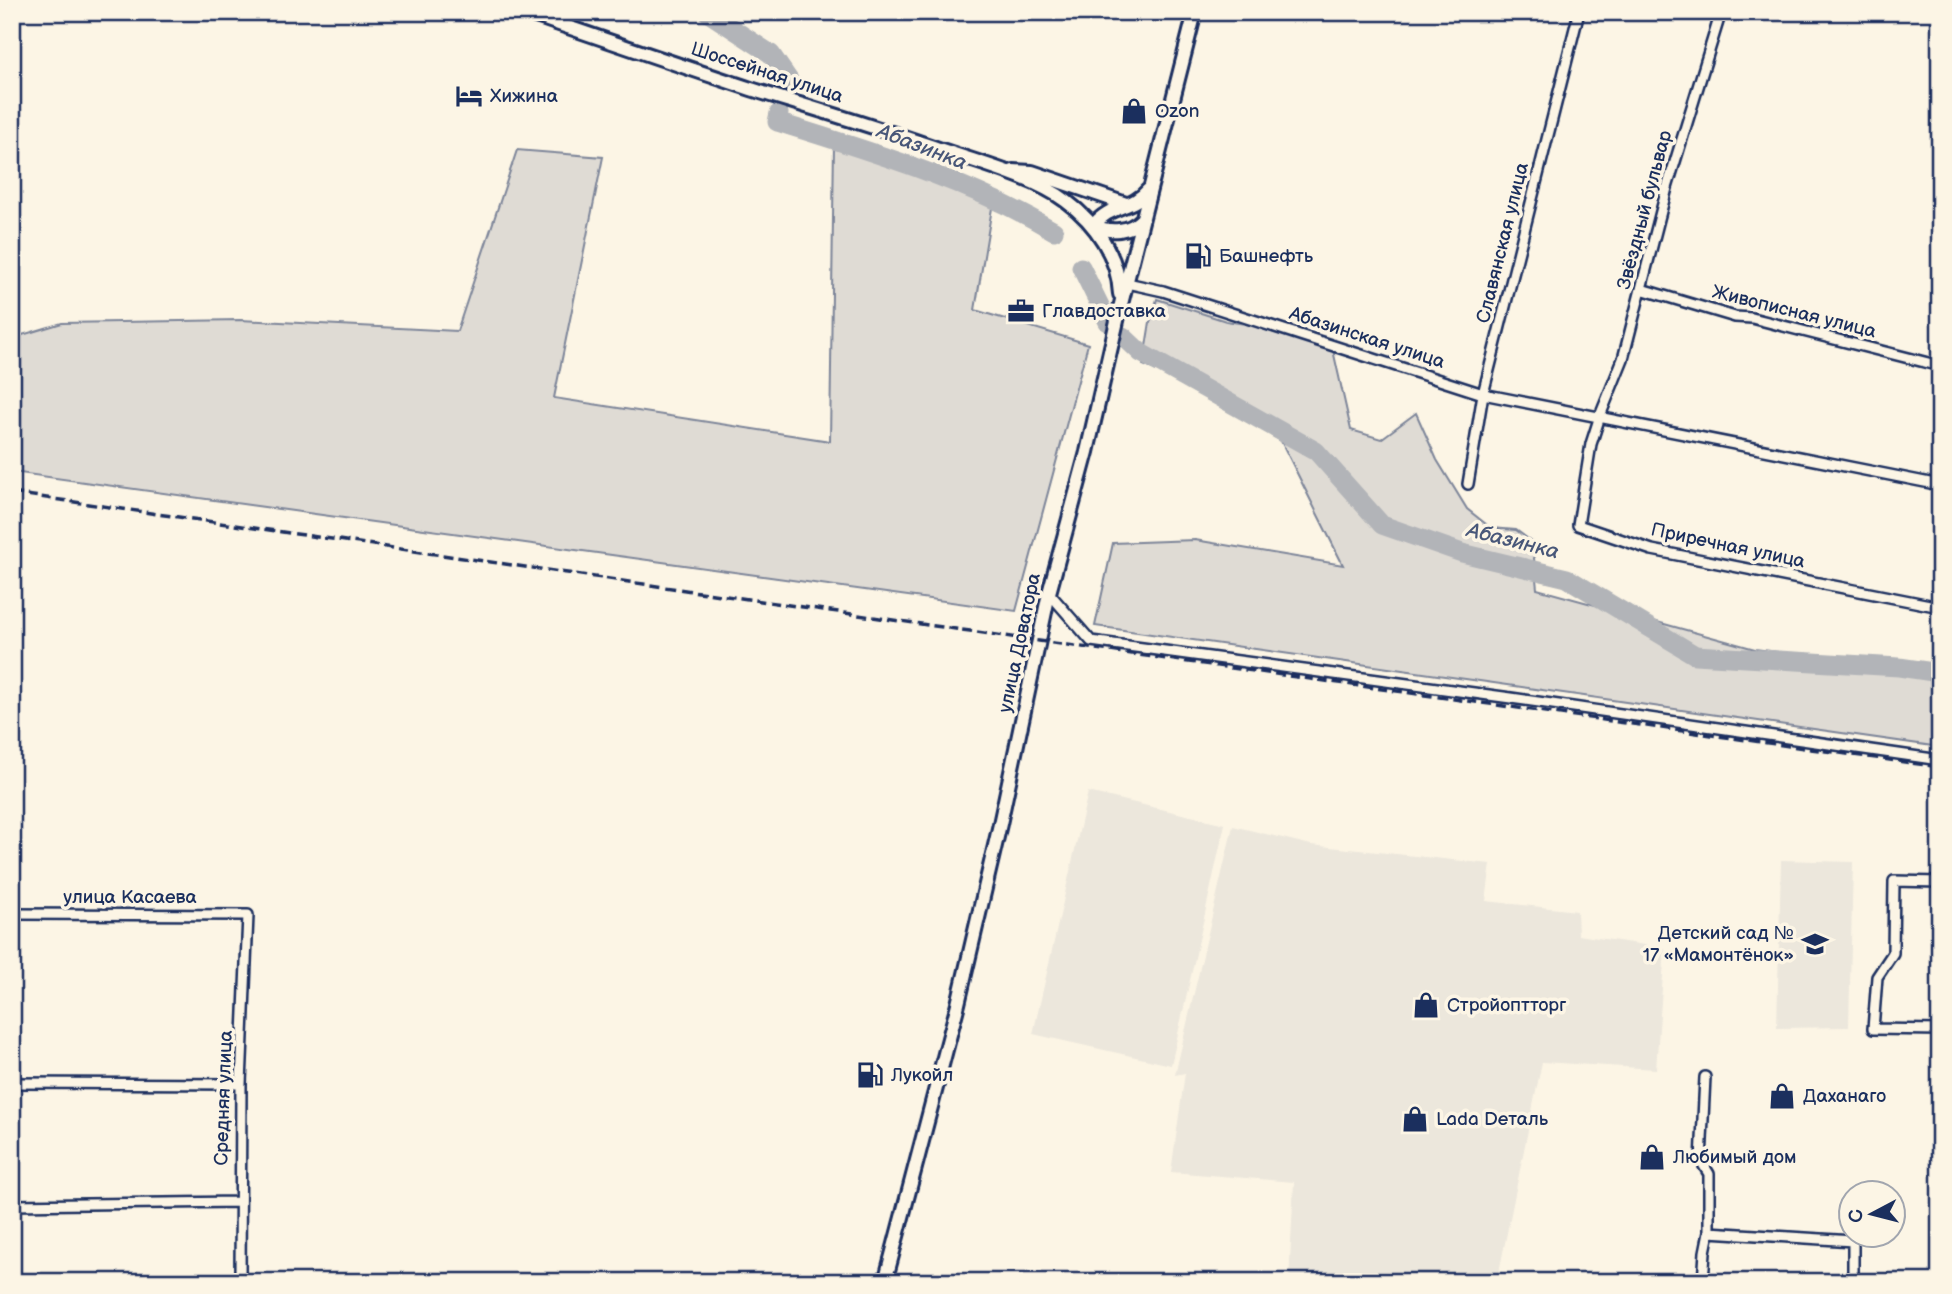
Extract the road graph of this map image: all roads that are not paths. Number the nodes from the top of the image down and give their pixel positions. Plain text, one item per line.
1 (524, 12) edge
2 (537, 12) edge
3 (1195, 12) edge
4 (1578, 12) edge
5 (1721, 12) edge
6 (999, 170) junction
7 (1152, 184) junction
8 (1126, 204) junction
9 (1143, 219) junction
10 (1093, 226) junction
11 (1127, 283) junction
12 (1641, 289) junction
13 (1119, 312) junction
14 (1940, 366) edge
15 (1483, 394) junction
16 (1600, 416) junction
17 (1468, 484) dead end
18 (1940, 485) edge
19 (1049, 593) junction
20 (1940, 607) edge
21 (1940, 760) edge
22 (1940, 882) edge
23 (12, 914) edge
24 (248, 915) joint
25 (1940, 1030) edge
26 (1705, 1077) dead end
27 (12, 1083) edge
28 (241, 1084) junction
29 (239, 1202) junction
30 (12, 1205) edge
31 (1709, 1232) junction
32 (240, 1282) edge
33 (885, 1282) edge
34 (1703, 1282) edge
35 (1853, 1282) edge

1 - 6 main road, Шоссейная улица
2 - 6 main road, Шоссейная улица
3 - 7 main road, улица Доватора
4 - 15 street, Славянская улица
5 - 12 street, Звёздный бульвар
6 - 8 main road, Шоссейная улица
6 - 10 main road, Шоссейная улица
7 - 8 main road
7 - 9 main road, улица Доватора
8 - 10 main road
9 - 10 main road
9 - 11 main road, улица Доватора
10 - 13 main road
11 - 13 main road, улица Доватора
11 - 15 street, Абазинская улица
12 - 14 street, Живописная улица
12 - 16 street, Звёздный бульвар
13 - 19 main road, улица Доватора
15 - 16 street, Абазинская улица
15 - 17 street, Славянская улица
16 - 18 street, Абазинская улица
16 - 20 street, Приречная улица
19 - 21 street
19 - 33 main road, улица Доватора
22 - 25 street
23 - 24 street, улица Касаева
24 - 28 street, Средняя улица
26 - 31 street
27 - 28 street
28 - 29 street, Средняя улица
29 - 30 street
29 - 32 street, Средняя улица
31 - 34 street
31 - 35 street

